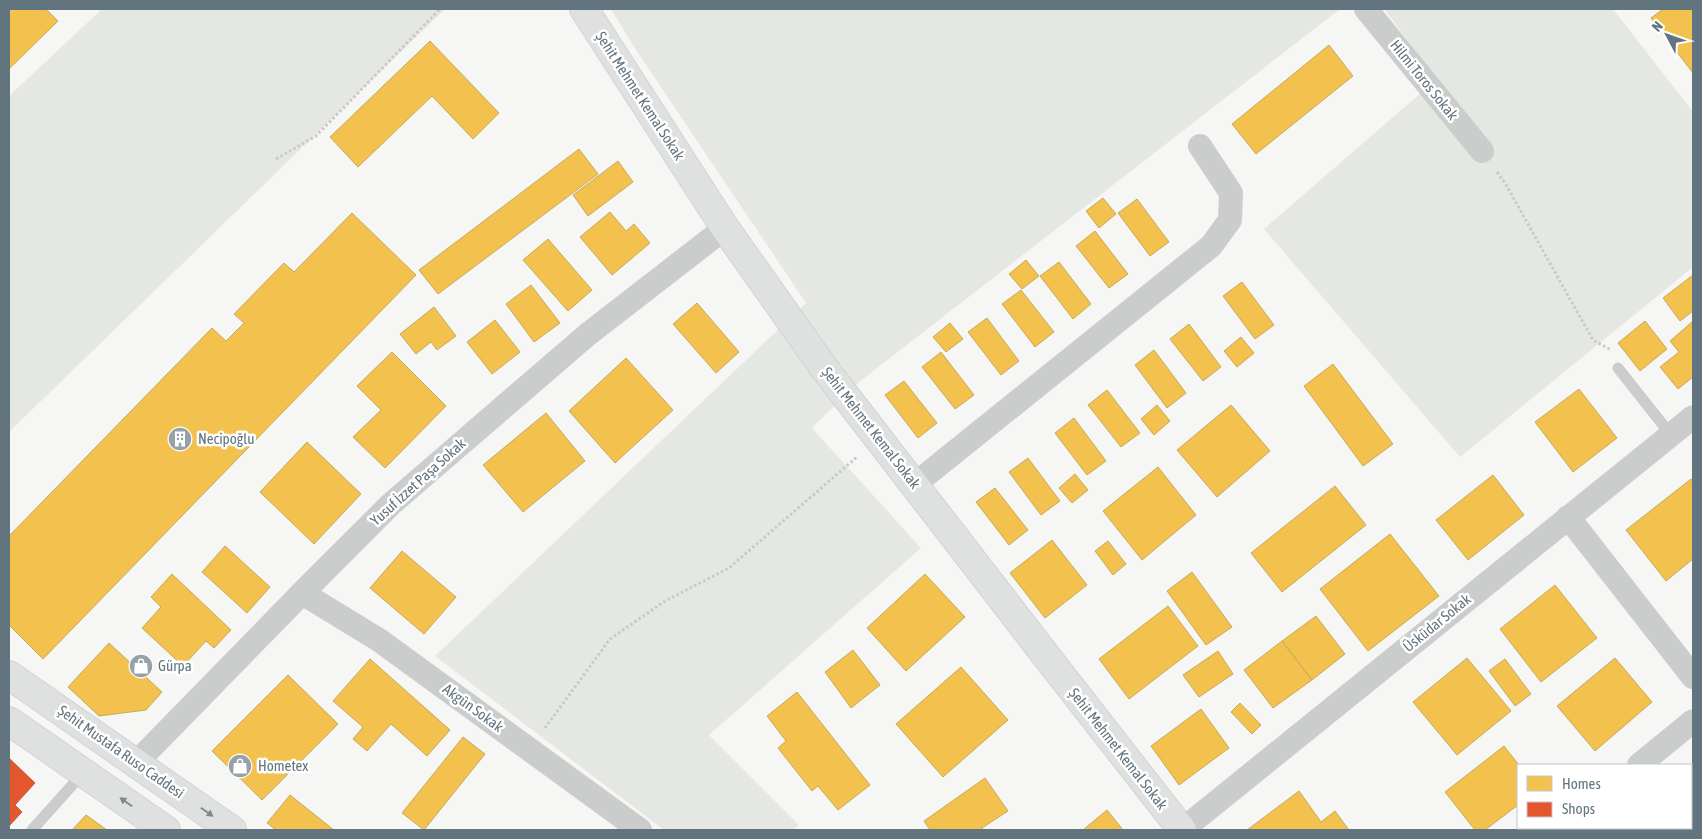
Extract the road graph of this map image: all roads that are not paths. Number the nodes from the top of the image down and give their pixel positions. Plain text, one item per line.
1 (584, 9) edge
2 (1366, 9) edge
3 (1200, 146) dead end
4 (1482, 151) road end
5 (725, 228) junction
6 (1618, 368) road end
7 (1693, 417) edge
8 (1671, 435) junction
9 (915, 484) junction
10 (1568, 517) junction
11 (302, 593) junction
12 (9, 675) edge
13 (1693, 677) edge
14 (9, 721) edge
15 (1693, 721) edge
16 (136, 763) junction
17 (1640, 764) edge
18 (83, 773) junction
19 (32, 830) edge
20 (166, 830) edge
21 (232, 830) edge
22 (640, 830) edge
23 (1182, 830) edge

1 - 5 street, Şehit Mehmet Kemal Sokak
2 - 4 street, Hilmi Toros Sokak
3 - 9 street
5 - 9 street, Şehit Mehmet Kemal Sokak
5 - 11 street, Yusuf İzzet Paşa Sokak
6 - 8 lane
7 - 8 street, Üsküdar Sokak
8 - 10 street, Üsküdar Sokak
9 - 23 street, Şehit Mehmet Kemal Sokak
10 - 13 street
10 - 23 street, Üsküdar Sokak
11 - 16 street, Yusuf İzzet Paşa Sokak
11 - 22 street, Akgün Sokak
12 - 16 street, Şehit Mustafa Ruso Caddesi
14 - 18 street
15 - 17 street
16 -> 21 street, Şehit Mustafa Ruso Caddesi
18 - 19 lane
20 -> 18 street

